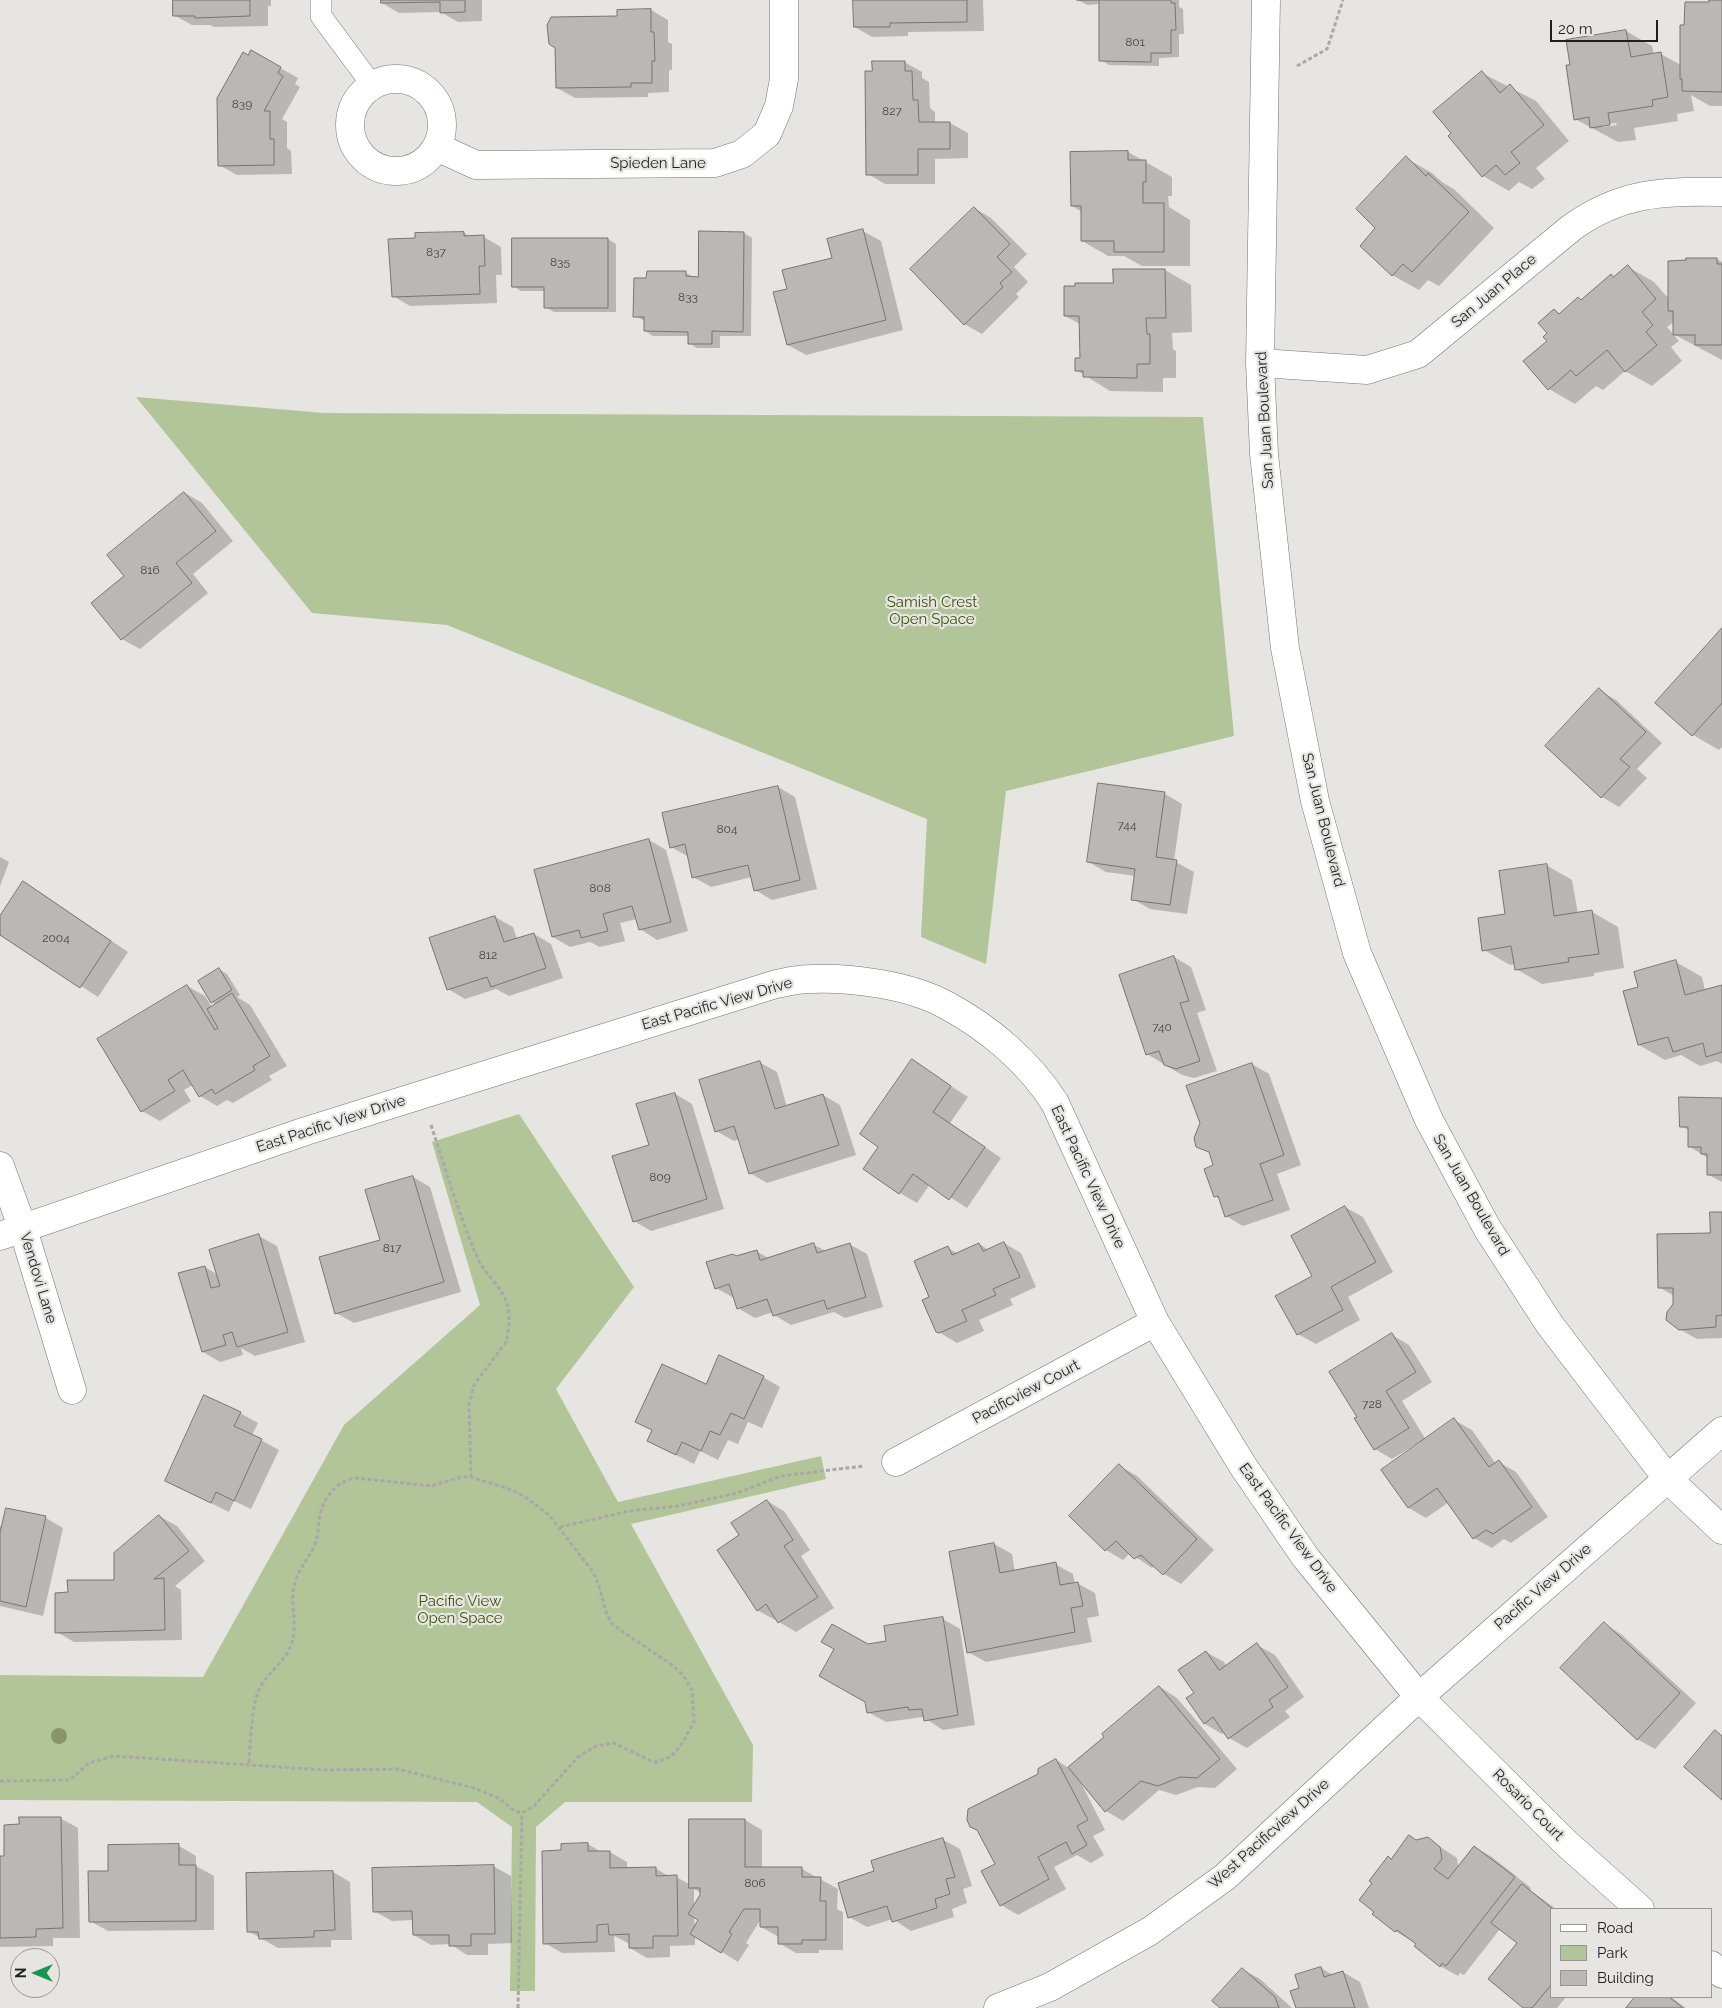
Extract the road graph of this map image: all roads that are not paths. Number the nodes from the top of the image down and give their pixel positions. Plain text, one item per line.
1 (321, 0) edge
2 (784, 0) edge
3 (1266, 0) edge
4 (372, 85) junction
5 (437, 147) junction
6 (1722, 192) edge
7 (1260, 363) junction
8 (0, 1166) edge
9 (12, 1233) edge
10 (1155, 1322) junction
11 (72, 1390) dead end
12 (1722, 1431) edge
13 (896, 1462) road end
14 (1667, 1478) junction
15 (1722, 1530) edge
16 (1419, 1697) junction
17 (1639, 1908) edge
18 (1712, 1966) edge
19 (1722, 1974) edge
20 (998, 2008) edge

1 - 4 lane
2 - 5 street, Spieden Lane
3 - 7 street, San Juan Boulevard
4 - 5 street
4 - 5 street
6 - 7 street, San Juan Place
7 - 14 street, San Juan Boulevard
8 - 9 street, Vendovi Lane
9 - 10 street, East Pacific View Drive
9 - 11 street, Vendovi Lane
10 - 13 street, Pacificview Court
10 - 16 street, East Pacific View Drive
12 - 14 street, Pacific View Drive
14 - 15 street, San Juan Boulevard
14 - 16 street, Pacific View Drive
16 - 17 street, Rosario Court
16 - 20 street, West Pacificview Drive
18 - 19 street

